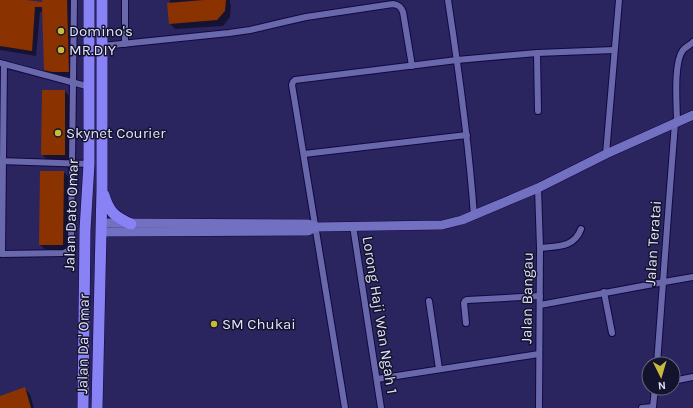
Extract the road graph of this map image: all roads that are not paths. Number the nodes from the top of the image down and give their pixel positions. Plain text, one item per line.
1 (74, 0) edge
2 (89, 0) edge
3 (102, 0) edge
4 (124, 0) edge
5 (448, 0) edge
6 (619, 0) edge
7 (693, 42) edge
8 (125, 44) junction
9 (102, 46) junction
10 (614, 50) junction
11 (537, 54) junction
12 (457, 60) junction
13 (2, 64) edge
14 (412, 66) junction
15 (73, 83) junction
16 (90, 87) junction
17 (538, 111) dead end
18 (693, 115) edge
19 (676, 123) junction
20 (467, 135) junction
21 (304, 154) junction
22 (606, 154) junction
23 (1, 161) edge
24 (72, 164) junction
25 (89, 164) junction
26 (538, 188) junction
27 (102, 189) junction
28 (474, 216) junction
29 (1, 221) edge
30 (131, 224) junction
31 (353, 226) junction
32 (316, 227) junction
33 (98, 228) junction
34 (580, 229) dead end
35 (540, 248) junction
36 (693, 277) edge
37 (664, 282) junction
38 (604, 292) junction
39 (540, 296) junction
40 (429, 301) dead end
41 (540, 305) junction
42 (84, 316) junction
43 (466, 323) dead end
44 (612, 332) dead end
45 (539, 354) junction
46 (658, 356) edge
47 (439, 369) junction
48 (693, 377) edge
49 (377, 378) junction
50 (681, 379) edge
51 (654, 396) edge
52 (653, 407) edge
53 (83, 408) edge
54 (96, 408) edge
55 (345, 408) edge
56 (382, 408) edge
57 (539, 408) edge
58 (642, 408) edge

1 - 15 street
2 - 16 highway, Jalan Dato Omar
3 - 9 highway, Jalan Dato Omar
4 - 8 street
5 - 12 street
6 - 10 street
7 - 19 street, Jalan Teratai
8 - 9 street
8 - 14 street
9 - 27 highway, Jalan Dato Omar
10 - 11 street
10 - 22 street
11 - 12 street
11 - 17 street
12 - 14 street
12 - 20 street
13 - 15 street
13 - 23 street
14 - 21 street
15 - 16 street
15 - 24 street
16 - 25 highway, Jalan Dato Omar
18 - 19 main road
19 - 22 main road
19 - 37 street, Jalan Teratai
20 - 21 street
20 - 28 street
21 - 32 street
22 - 26 main road
23 - 24 street
23 - 29 street
24 - 25 street
24 - 29 street
25 - 33 highway
25 - 42 highway, Jalan Dato Omar
26 - 28 main road
26 - 35 street, Jalan Bangau
27 - 30 highway
27 - 33 highway, Jalan Dato Omar
28 - 31 main road
30 - 32 main road
30 - 33 main road
31 - 32 main road
31 - 49 street, Lorong Haji Wan Ngah 1
32 - 33 main road
32 - 55 street
33 - 42 highway
33 - 54 highway, Jalan Da' Omar
34 - 35 street
35 - 39 street, Jalan Bangau
36 - 37 street
37 - 38 street
37 - 46 street, Jalan Teratai
38 - 41 street
38 - 44 street
39 - 41 street, Jalan Bangau
39 - 43 street
40 - 47 street
41 - 45 street, Jalan Bangau
42 - 53 highway, Jalan Dato Omar
45 - 47 street
45 - 57 street, Jalan Bangau
47 - 49 street
48 - 50 street
49 - 56 street, Lorong Haji Wan Ngah 1
51 - 52 street
52 - 58 street

